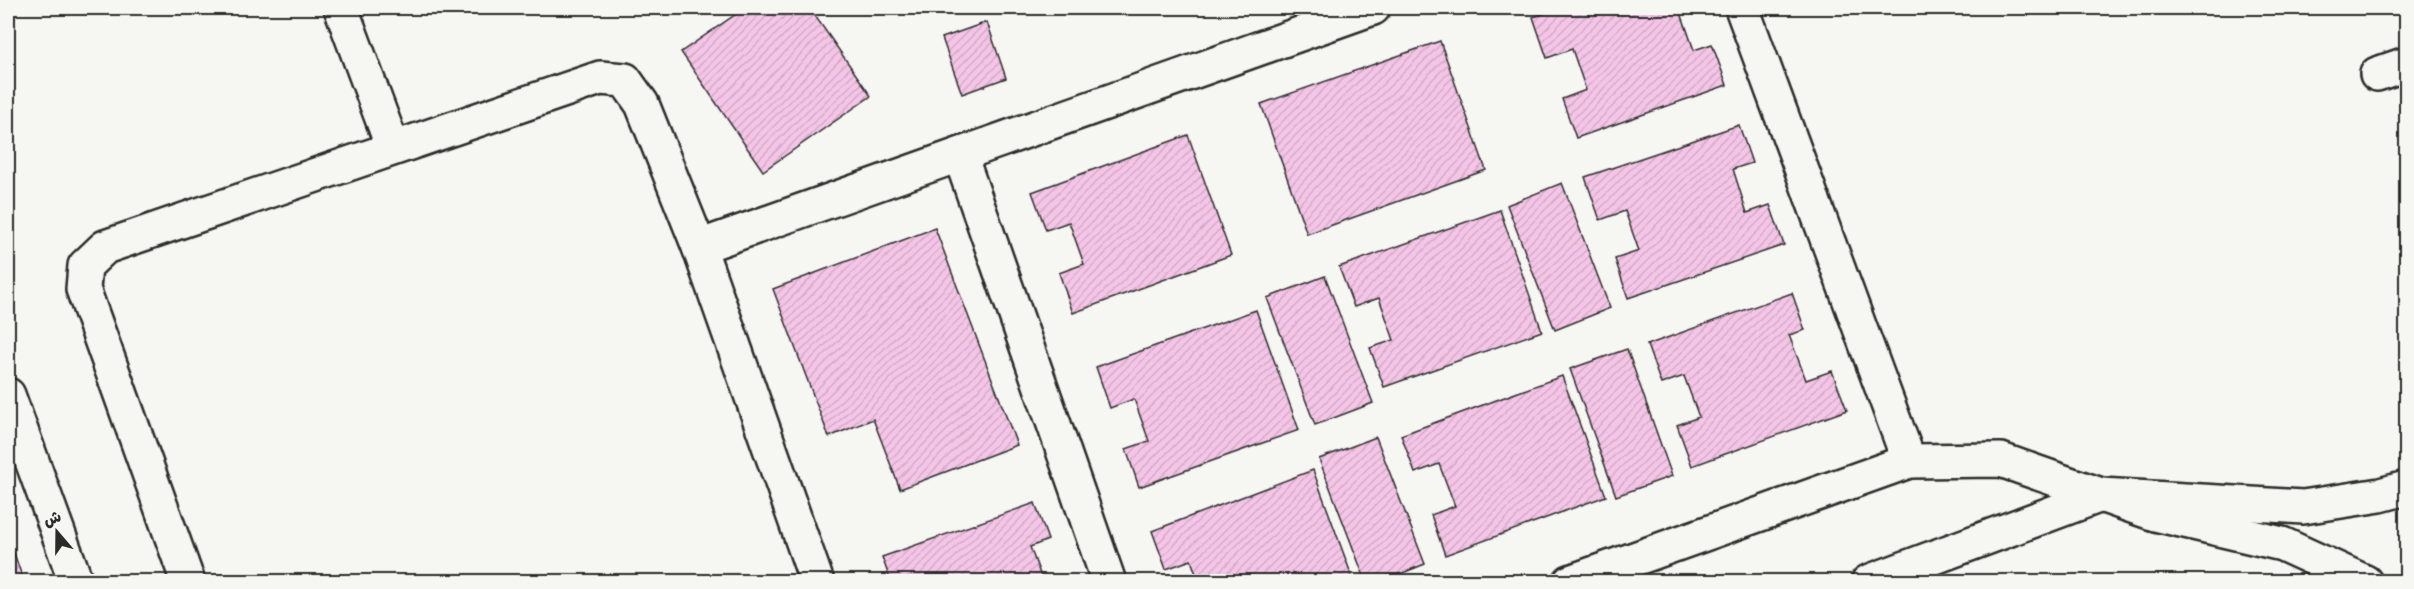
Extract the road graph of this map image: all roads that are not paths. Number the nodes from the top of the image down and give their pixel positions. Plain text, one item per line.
1 (341, 8) edge
2 (1373, 8) edge
3 (1742, 8) edge
4 (393, 148) junction
5 (960, 155) junction
6 (699, 247) junction
7 (8, 395) edge
8 (1909, 461) junction
9 (2406, 488) edge
10 (2101, 495) junction
11 (76, 582) edge
12 (188, 582) edge
13 (817, 582) edge
14 (1109, 582) edge
15 (1570, 582) edge
16 (1868, 582) edge
17 (2365, 582) edge

1 - 4 street
2 - 5 street
3 - 8 street
4 - 6 street
4 - 12 street
5 - 6 street
5 - 14 street
6 - 13 street
7 - 11 street
8 - 10 street
8 - 15 street
9 - 10 street
10 - 16 street
10 - 17 street

